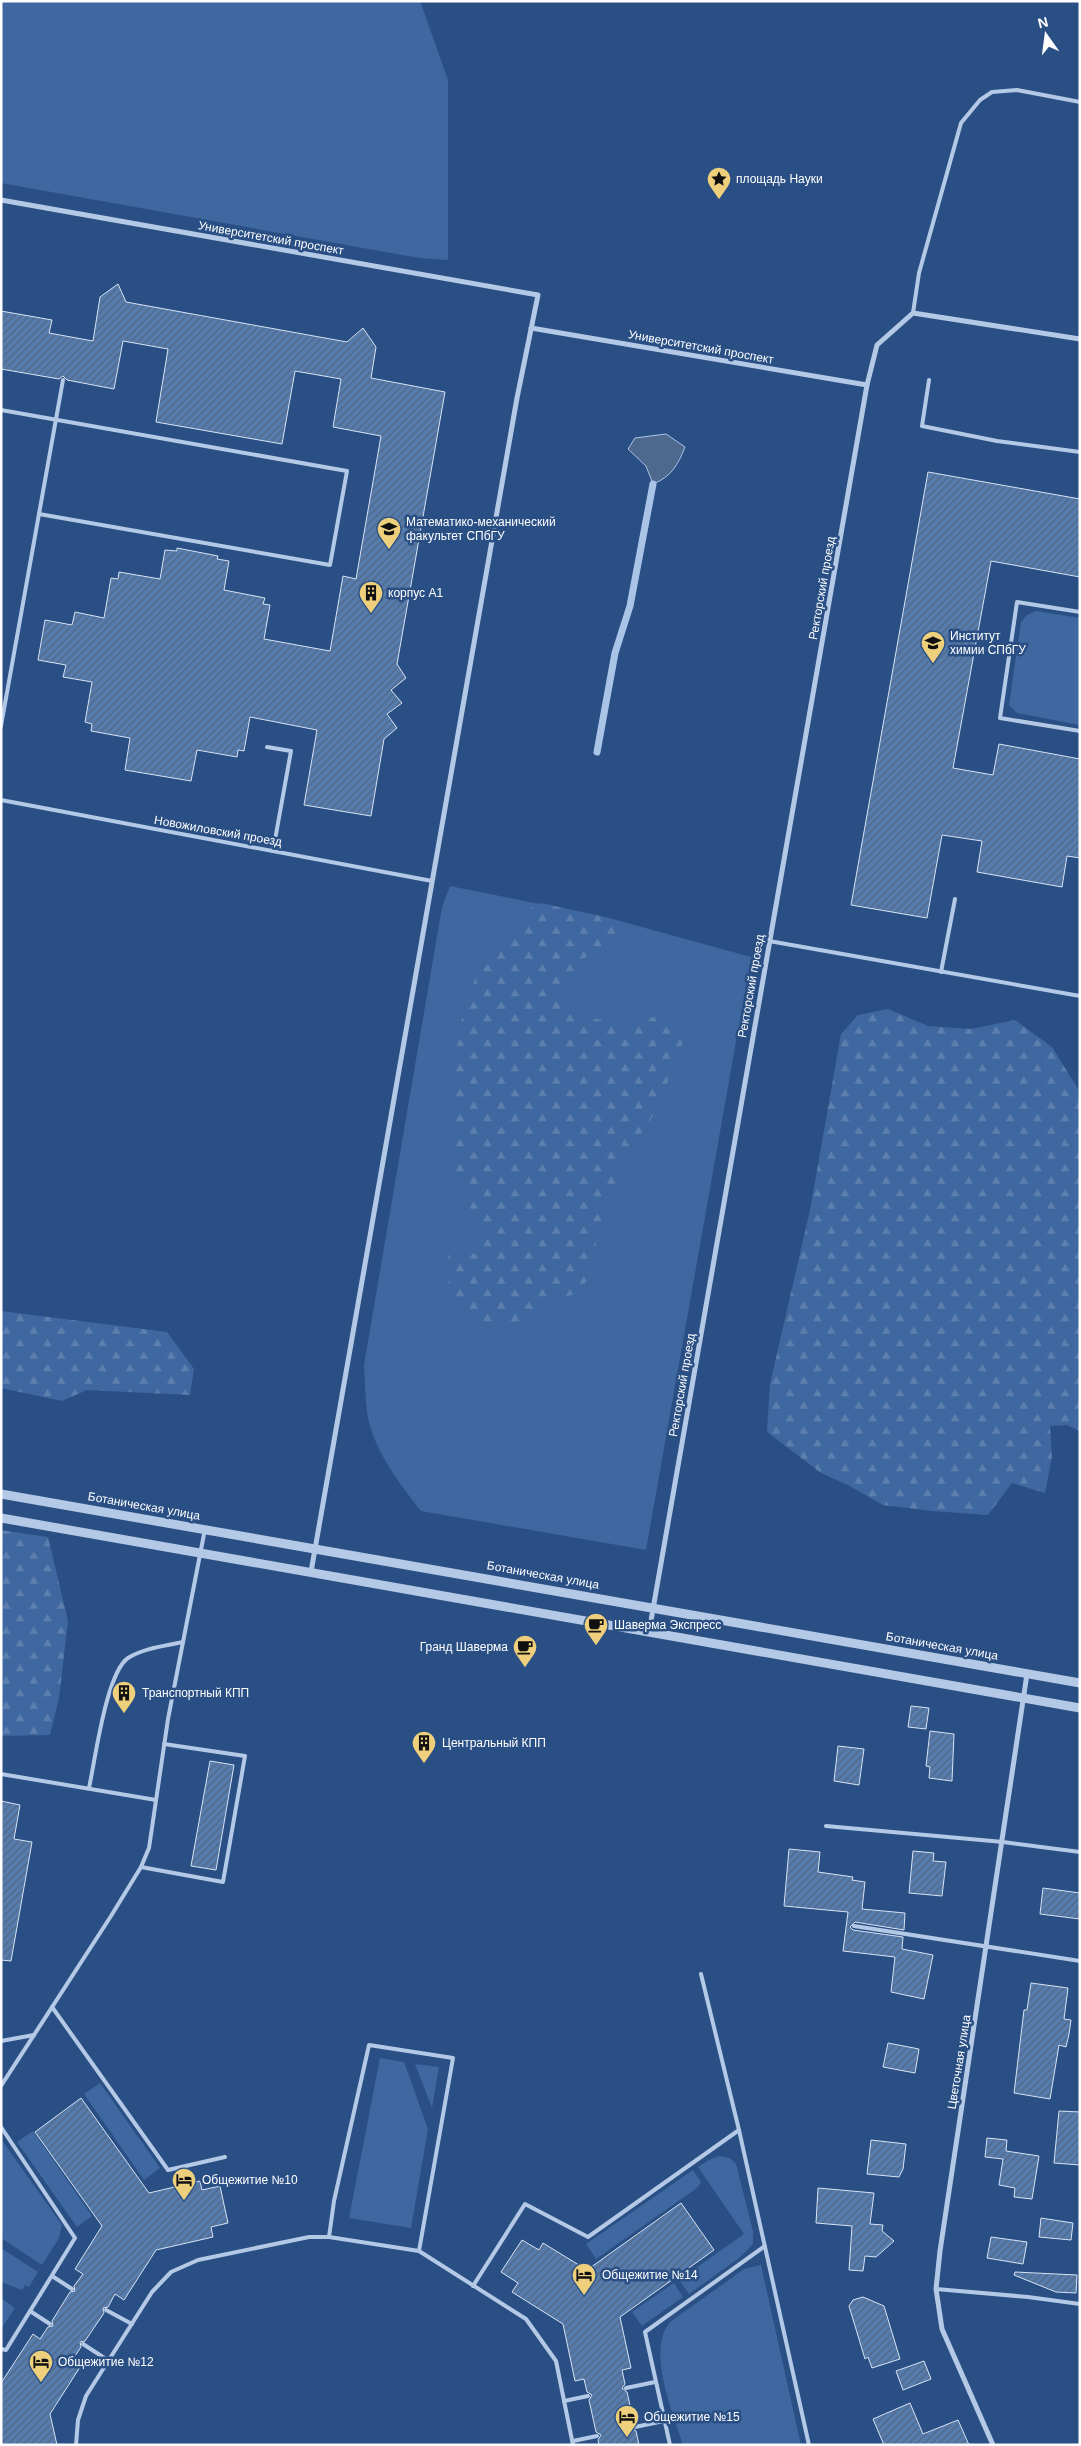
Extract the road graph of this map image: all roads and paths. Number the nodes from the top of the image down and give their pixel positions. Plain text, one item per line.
1 (1080, 102) edge
2 (1, 200) edge
3 (914, 313) junction
4 (531, 328) junction
5 (1080, 340) edge
6 (63, 380) dead end
7 (929, 380) dead end
8 (867, 385) junction
9 (1, 410) edge
10 (56, 420) junction
11 (1080, 452) edge
12 (39, 514) junction
13 (1080, 612) edge
14 (1, 726) edge
15 (1080, 730) edge
16 (267, 747) dead end
17 (1, 800) edge
18 (273, 851) junction
19 (432, 880) junction
20 (955, 899) dead end
21 (769, 941) junction
22 (941, 972) junction
23 (1080, 996) edge
24 (1, 1494) edge
25 (1, 1518) edge
26 (205, 1529) junction
27 (314, 1548) junction
28 (200, 1553) junction
29 (310, 1572) junction
30 (653, 1608) junction
31 (649, 1632) junction
32 (183, 1642) junction
33 (1027, 1674) junction
34 (1080, 1683) edge
35 (1023, 1698) junction
36 (1080, 1708) edge
37 (164, 1744) junction
38 (1, 1774) edge
39 (90, 1788) junction
40 (156, 1800) junction
41 (826, 1826) dead end
42 (1003, 1842) junction
43 (1080, 1852) edge
44 (141, 1867) junction
45 (854, 1926) dead end
46 (987, 1946) junction
47 (1080, 1961) edge
48 (701, 1974) dead end
49 (52, 2007) junction
50 (34, 2034) junction
51 (1, 2041) edge
52 (1, 2086) edge
53 (1, 2127) edge
54 (739, 2130) junction
55 (225, 2157) dead end
56 (329, 2237) junction
57 (765, 2246) junction
58 (419, 2251) junction
59 (52, 2276) junction
60 (473, 2286) junction
61 (72, 2289) dead end
62 (936, 2289) junction
63 (1080, 2304) edge
64 (106, 2310) dead end
65 (30, 2311) junction
66 (50, 2324) dead end
67 (132, 2324) junction
68 (83, 2344) dead end
69 (1, 2349) edge
70 (108, 2360) junction
71 (655, 2382) junction
72 (626, 2388) dead end
73 (588, 2396) dead end
74 (564, 2401) junction
75 (664, 2421) junction
76 (635, 2427) dead end
77 (597, 2436) dead end
78 (573, 2443) edge
79 (76, 2445) edge
80 (670, 2445) edge
81 (809, 2445) edge
82 (993, 2445) edge

1 - 3 lane
2 - 4 street, Университетский проспект
3 - 5 street
3 - 8 street, Ректорский проезд
4 - 8 street, Университетский проспект
4 - 19 street
6 - 10 lane
7 - 11 lane
8 - 21 street, Ректорский проезд
9 - 10 lane
10 - 12 lane
10 - 12 lane
12 - 14 lane
13 - 15 lane
16 - 18 lane
17 - 18 lane, Новожиловский проезд
18 - 19 lane, Новожиловский проезд
19 - 27 street
20 - 22 lane
21 - 22 lane
21 - 30 street, Ректорский проезд
22 - 23 lane
24 - 26 street, Ботаническая улица
25 - 28 street
26 - 27 street, Ботаническая улица
26 - 28 lane
27 - 29 street
27 - 30 street, Ботаническая улица
28 - 29 street
28 - 32 lane
29 - 31 street
30 - 31 street, Ректорский проезд
30 - 33 street, Ботаническая улица
31 - 35 street
32 - 37 lane
32 - 39 lane
33 - 34 street, Ботаническая улица
33 - 35 street, Цветочная улица
35 - 36 street
35 - 42 street, Цветочная улица
37 - 40 lane
37 - 44 lane
38 - 39 lane
39 - 40 lane
40 - 44 lane
41 - 42 lane
42 - 43 lane
42 - 46 street, Цветочная улица
44 - 49 lane
45 - 46 lane
46 - 47 lane
46 - 62 street, Цветочная улица
48 - 54 lane
49 - 50 lane
49 - 55 lane
50 - 51 lane
50 - 52 lane
53 - 59 lane
54 - 57 lane
54 - 60 lane
56 - 58 lane
56 - 58 lane
56 - 67 lane
57 - 71 lane
57 - 81 lane
58 - 60 lane
59 - 61 lane
59 - 65 lane
60 - 74 lane
62 - 63 lane
62 - 82 street, Цветочная улица
64 - 67 lane
65 - 66 lane
65 - 69 lane
67 - 70 lane
68 - 70 lane
70 - 79 lane
71 - 72 lane
71 - 75 lane
73 - 74 lane
74 - 78 lane
75 - 76 lane
75 - 80 lane
77 - 78 lane

